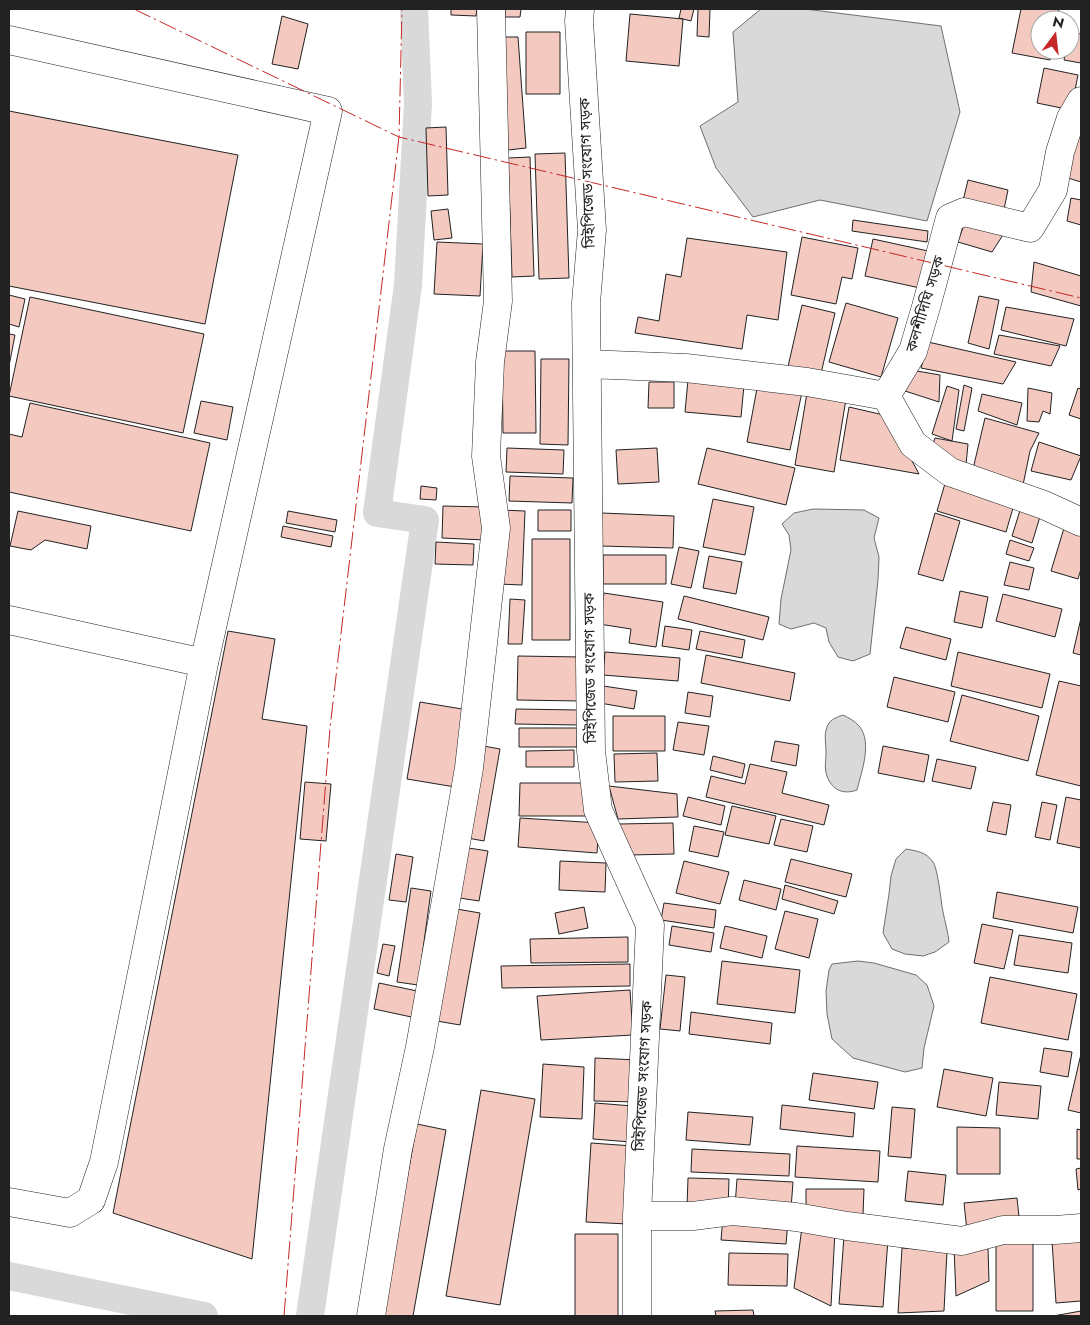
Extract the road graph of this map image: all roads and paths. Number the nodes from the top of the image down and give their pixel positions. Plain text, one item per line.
1 (491, 9) edge
2 (580, 9) edge
3 (9, 40) edge
4 (1081, 101) edge
5 (587, 364) junction
6 (886, 396) junction
7 (1081, 522) edge
8 (9, 620) edge
9 (204, 663) junction
10 (9, 1202) edge
11 (637, 1216) junction
12 (1081, 1228) edge
13 (371, 1316) edge
14 (637, 1316) edge

1 - 13 street
2 - 5 street, সিইপিজেড সংযোগ সড়ক
3 - 9 street
4 - 6 street, কলশীদিঘি সড়ক
5 - 6 street
5 - 11 street, সিইপিজেড সংযোগ সড়ক
6 - 7 street
8 - 9 street
9 - 10 street
11 - 12 street
11 - 14 street, সিইপিজেড সংযোগ সড়ক

